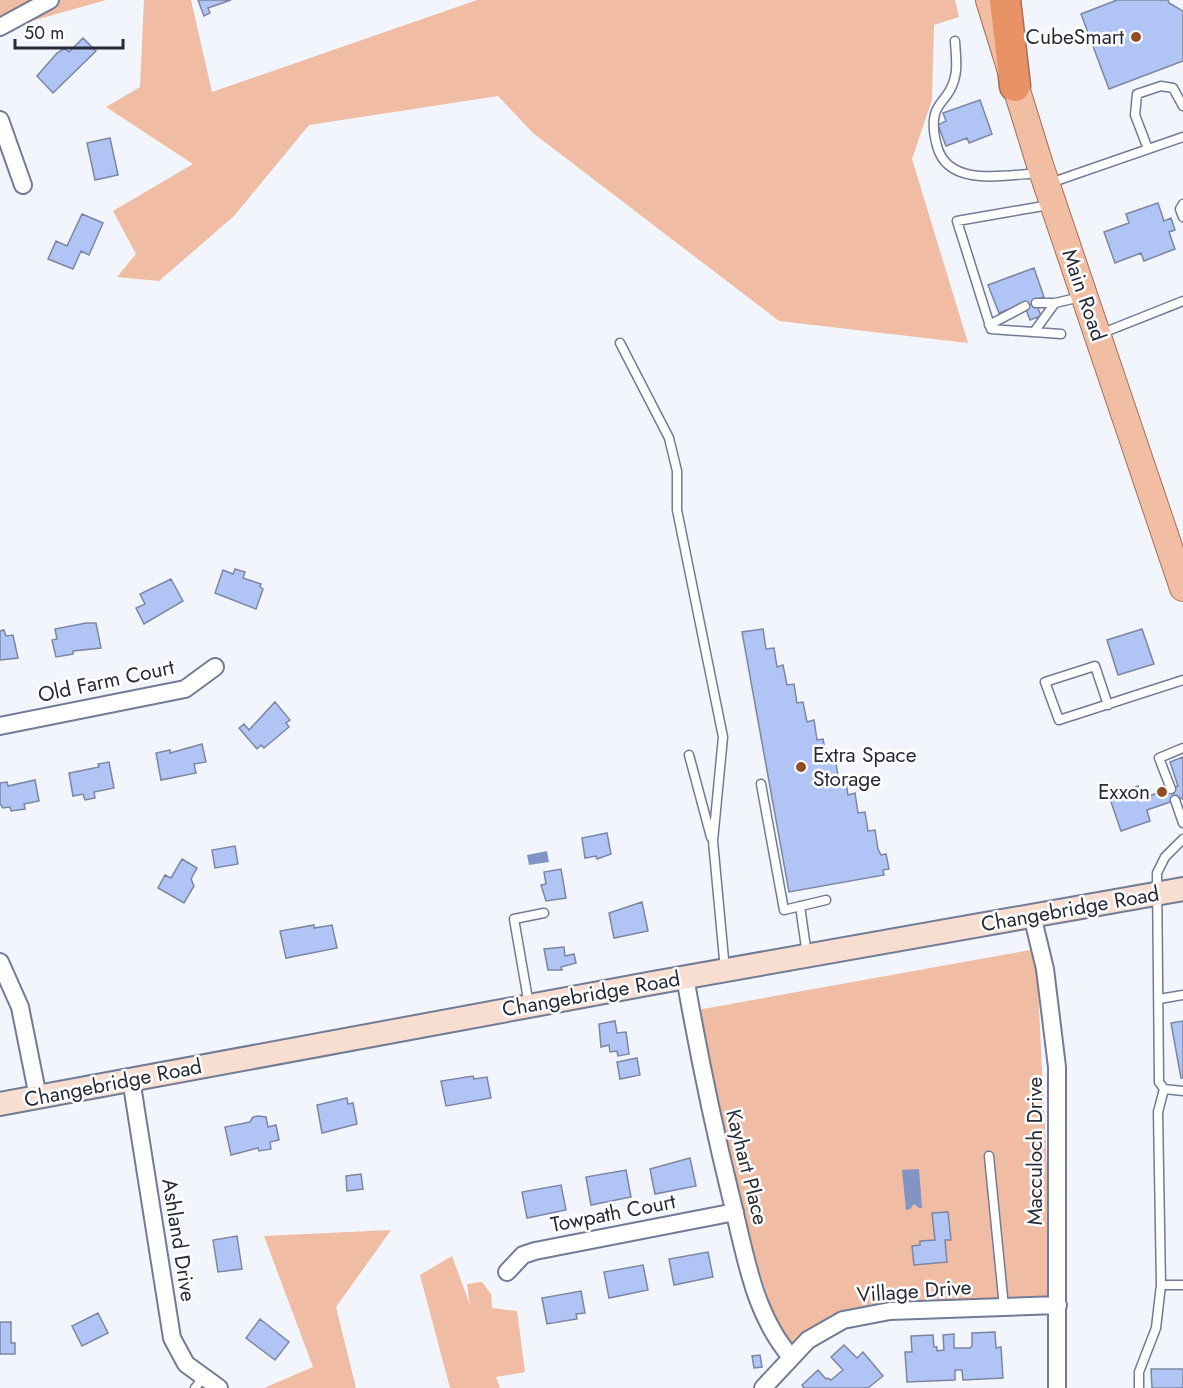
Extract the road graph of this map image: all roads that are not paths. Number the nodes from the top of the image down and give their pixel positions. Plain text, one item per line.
1 (50, 0) edge
2 (989, 0) edge
3 (1005, 0) edge
4 (0, 27) edge
5 (955, 41) dead end
6 (1015, 86) junction
7 (1183, 106) edge
8 (0, 120) edge
9 (1183, 137) edge
10 (1148, 149) junction
11 (23, 185) dead end
12 (1047, 187) junction
13 (1183, 204) edge
14 (1183, 217) edge
15 (1084, 296) junction
16 (1183, 301) edge
17 (1051, 303) junction
18 (1038, 306) dead end
19 (1026, 310) dead end
20 (989, 325) junction
21 (1034, 332) junction
22 (1061, 334) dead end
23 (1097, 335) junction
24 (620, 343) dead end
25 (1183, 588) edge
26 (215, 667) dead end
27 (1183, 680) edge
28 (1108, 705) junction
29 (0, 726) edge
30 (1183, 748) edge
31 (689, 755) dead end
32 (761, 784) dead end
33 (1171, 789) dead end
34 (1175, 800) dead end
35 (1183, 823) edge
36 (1183, 839) edge
37 (713, 841) junction
38 (1183, 889) edge
39 (1158, 893) junction
40 (826, 900) dead end
41 (800, 906) junction
42 (544, 913) dead end
43 (1032, 915) junction
44 (807, 956) junction
45 (0, 963) edge
46 (725, 970) junction
47 (685, 977) junction
48 (1183, 995) edge
49 (1159, 999) junction
50 (530, 1005) junction
51 (131, 1079) junction
52 (1164, 1089) junction
53 (1183, 1091) edge
54 (38, 1097) junction
55 (0, 1104) edge
56 (989, 1155) dead end
57 (735, 1212) junction
58 (507, 1272) dead end
59 (1161, 1285) junction
60 (1183, 1285) edge
61 (1058, 1305) junction
62 (1004, 1308) junction
63 (792, 1357) junction
64 (200, 1383) edge
65 (219, 1388) edge
66 (763, 1388) edge
67 (1057, 1388) edge
68 (1139, 1388) edge

1 - 4 street
2 - 6 main road, Main Road
3 - 6 highway
5 - 12 lane
6 - 12 main road, Main Road
7 - 10 lane
8 - 11 street
9 - 10 lane
10 - 12 lane
12 - 15 main road, Main Road
12 - 20 lane
13 - 14 lane
15 - 17 lane
15 - 23 main road, Main Road
16 - 23 lane
17 - 18 lane
17 - 21 lane
19 - 20 lane
20 - 21 lane
21 - 22 lane
23 - 25 main road, Main Road
24 - 37 lane
26 - 29 street, Old Farm Court
27 - 28 lane
28 - 28 lane
30 - 33 lane
31 - 37 lane
32 - 41 lane
34 - 35 lane
36 - 39 lane
37 - 46 lane
38 - 39 main road, Changebridge Road
39 - 43 main road, Changebridge Road
39 - 49 lane
40 - 41 lane
41 - 44 lane
42 - 50 lane
43 - 44 main road, Changebridge Road
43 - 61 street, Macculoch Drive
44 - 46 main road, Changebridge Road
45 - 54 street
46 - 47 main road, Changebridge Road
47 - 50 main road, Changebridge Road
47 - 57 street, Kayhart Place
48 - 49 lane
49 - 52 lane
50 - 51 main road, Changebridge Road
51 - 54 main road, Changebridge Road
51 - 64 street, Ashland Drive
52 - 53 lane
52 - 59 lane
54 - 55 main road, Changebridge Road
56 - 62 lane
57 - 58 street, Towpath Court
57 - 63 street, Kayhart Place
59 - 60 lane
59 - 68 lane
61 - 62 street, Village Drive
61 - 67 street, Macculoch Drive
62 - 63 street, Village Drive
63 - 66 street, Village Drive
64 - 65 street, Ashland Drive

